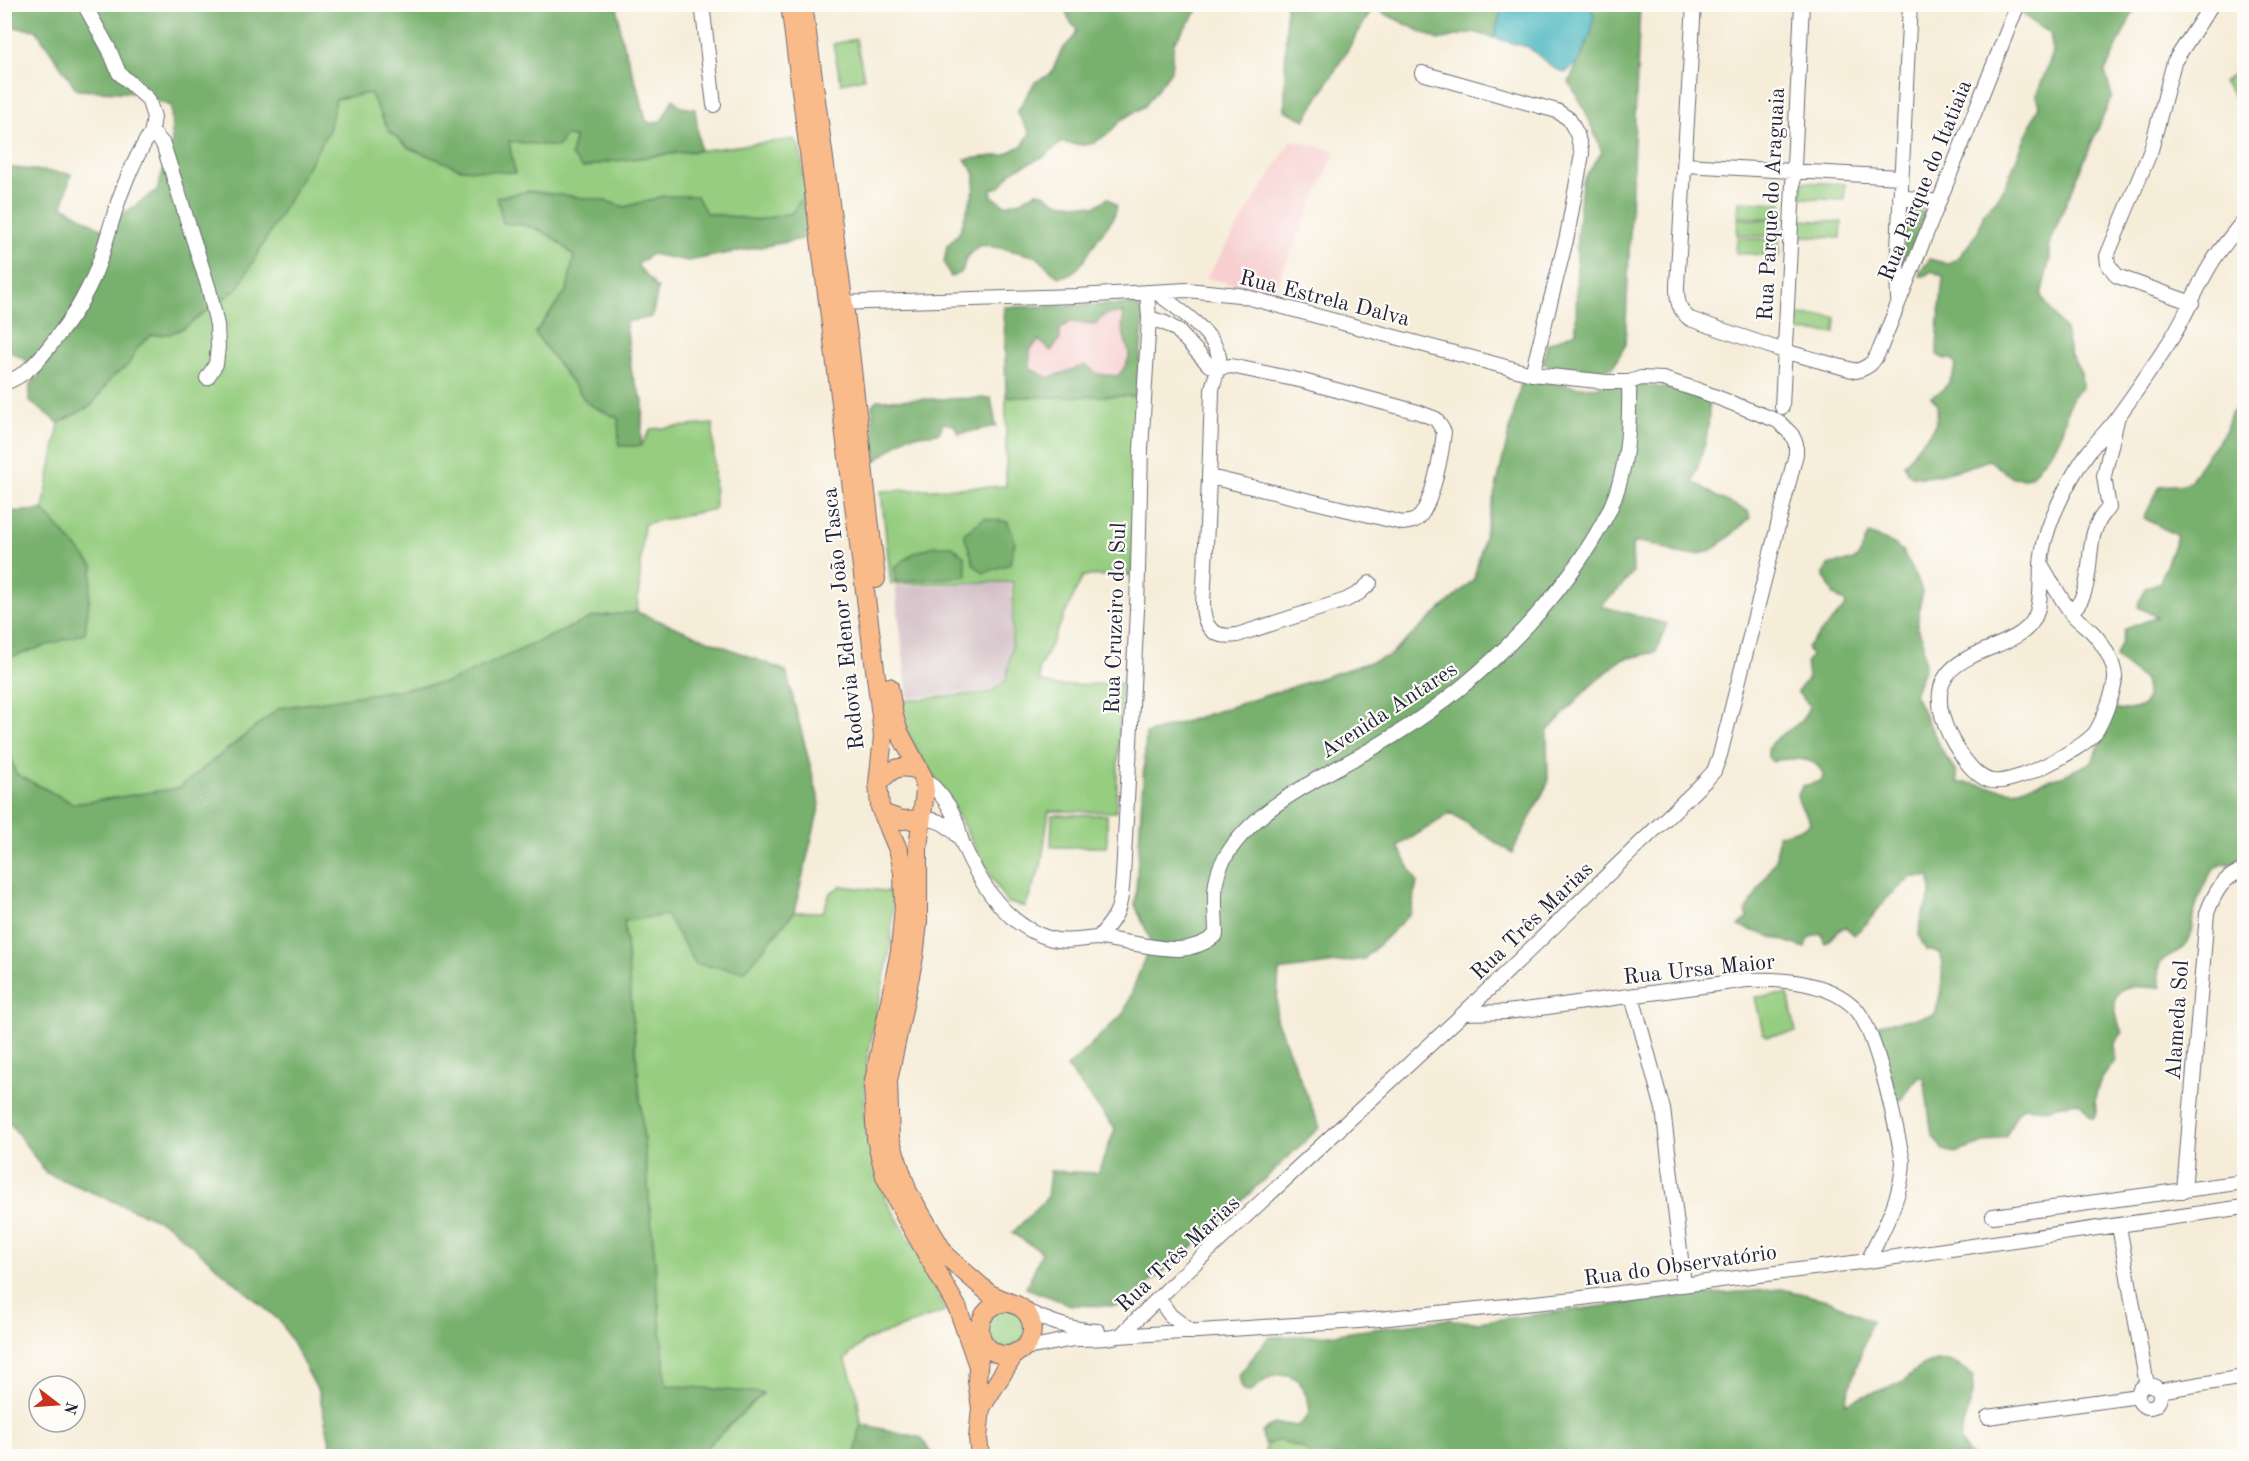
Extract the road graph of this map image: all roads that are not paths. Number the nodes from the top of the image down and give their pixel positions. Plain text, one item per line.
1 (84, 4) edge
2 (702, 4) edge
3 (790, 4) edge
4 (803, 4) edge
5 (1694, 4) edge
6 (1802, 4) edge
7 (1910, 4) edge
8 (2018, 4) edge
9 (2212, 4) edge
10 (1422, 73) dead end
11 (714, 105) dead end
12 (151, 135) junction
13 (1685, 165) junction
14 (1793, 172) junction
15 (1900, 177) junction
16 (1900, 197) junction
17 (1938, 202) junction
18 (2244, 220) edge
19 (1152, 292) junction
20 (1898, 302) junction
21 (836, 303) junction
22 (2192, 303) junction
23 (1149, 318) junction
24 (1784, 351) junction
25 (1218, 368) junction
26 (1532, 374) junction
27 (207, 378) dead end
28 (1629, 382) junction
29 (4, 383) edge
30 (1782, 406) dead end
31 (2119, 416) junction
32 (1792, 435) joint
33 (1210, 477) junction
34 (2041, 564) junction
35 (1370, 583) dead end
36 (2071, 613) junction
37 (921, 774) junction
38 (878, 783) junction
39 (882, 813) junction
40 (921, 819) junction
41 (962, 841) junction
42 (2244, 870) edge
43 (1098, 938) junction
44 (1632, 996) junction
45 (1474, 1003) junction
46 (1464, 1013) junction
47 (1488, 1013) junction
48 (2244, 1182) edge
49 (2184, 1191) junction
50 (2244, 1208) edge
51 (1993, 1216) dead end
52 (2119, 1226) junction
53 (1868, 1261) junction
54 (957, 1266) junction
55 (942, 1281) junction
56 (1684, 1284) junction
57 (1159, 1299) junction
58 (1019, 1307) junction
59 (1192, 1332) junction
60 (1119, 1335) junction
61 (978, 1336) junction
62 (1019, 1350) junction
63 (2244, 1377) edge
64 (2148, 1391) junction
65 (981, 1408) junction
66 (1988, 1417) dead end
67 (980, 1456) edge

1 - 12 street
2 - 11 street
3 - 21 main road, Rodovia Edenor João Tasca
4 - 21 main road, Rodovia Edenor João Tasca
5 - 13 street
6 - 14 street, Rua Parque do Araguaia
7 - 15 street
8 - 17 street, Rua Parque do Itatiaia
9 - 22 street
10 - 26 street
12 - 27 street
12 - 29 street
13 - 14 street
13 - 24 street
14 - 15 street
14 - 24 street, Rua Parque do Araguaia
15 - 16 street
16 - 17 street
16 - 20 street
17 - 20 street, Rua Parque do Itatiaia
18 - 22 street
19 - 21 street, Rua Estrela Dalva
19 - 23 street, Rua Cruzeiro do Sul
19 - 25 street
19 - 26 street, Rua Estrela Dalva
20 - 24 street, Rua Parque do Itatiaia
21 - 37 main road, Rodovia Edenor João Tasca
21 - 38 main road, Rodovia Edenor João Tasca
22 - 31 street
23 - 25 street
23 - 43 street, Rua Cruzeiro do Sul
24 - 30 street, Rua Parque do Araguaia
25 - 33 street
25 - 33 street
26 - 28 street, Rua Estrela Dalva
28 - 32 street, Rua Estrela Dalva
28 - 43 street, Avenida Antares
31 - 34 street
31 - 36 street
32 - 45 street, Rua Três Marias
33 - 35 street
34 - 36 street
34 - 36 street
37 - 38 main road
37 - 40 main road, Rodovia Edenor João Tasca
37 - 41 street
38 - 39 main road, Rodovia Edenor João Tasca
39 - 40 main road
39 - 55 main road, Rodovia Edenor João Tasca
40 - 41 street
40 - 54 main road, Rodovia Edenor João Tasca
41 - 43 street
42 - 49 street, Alameda Sol
44 - 47 street, Rua Ursa Maior
44 - 53 street, Rua Ursa Maior
44 - 56 street
45 - 46 street, Rua Três Marias
45 - 47 street
46 - 47 street, Rua Ursa Maior
46 - 57 street, Rua Três Marias
48 - 49 street
49 - 51 street
50 - 52 street, Rua do Observatório
52 - 53 street, Rua do Observatório
52 - 64 street
53 - 56 street, Rua do Observatório
54 - 55 main road
54 - 58 main road, Rodovia Edenor João Tasca
55 - 61 main road, Rodovia Edenor João Tasca
56 - 59 street, Rua do Observatório
57 - 59 street
57 - 60 street, Rua Três Marias
58 - 60 street, Rua do Observatório
58 - 61 main road
58 - 62 main road
59 - 60 street, Rua do Observatório
60 - 62 street, Rua do Observatório
61 - 62 main road
61 - 65 main road, Rodovia Edenor João Tasca
62 - 65 main road
63 - 64 street
64 - 66 street
65 - 67 main road, Rodovia Edenor João Tasca

